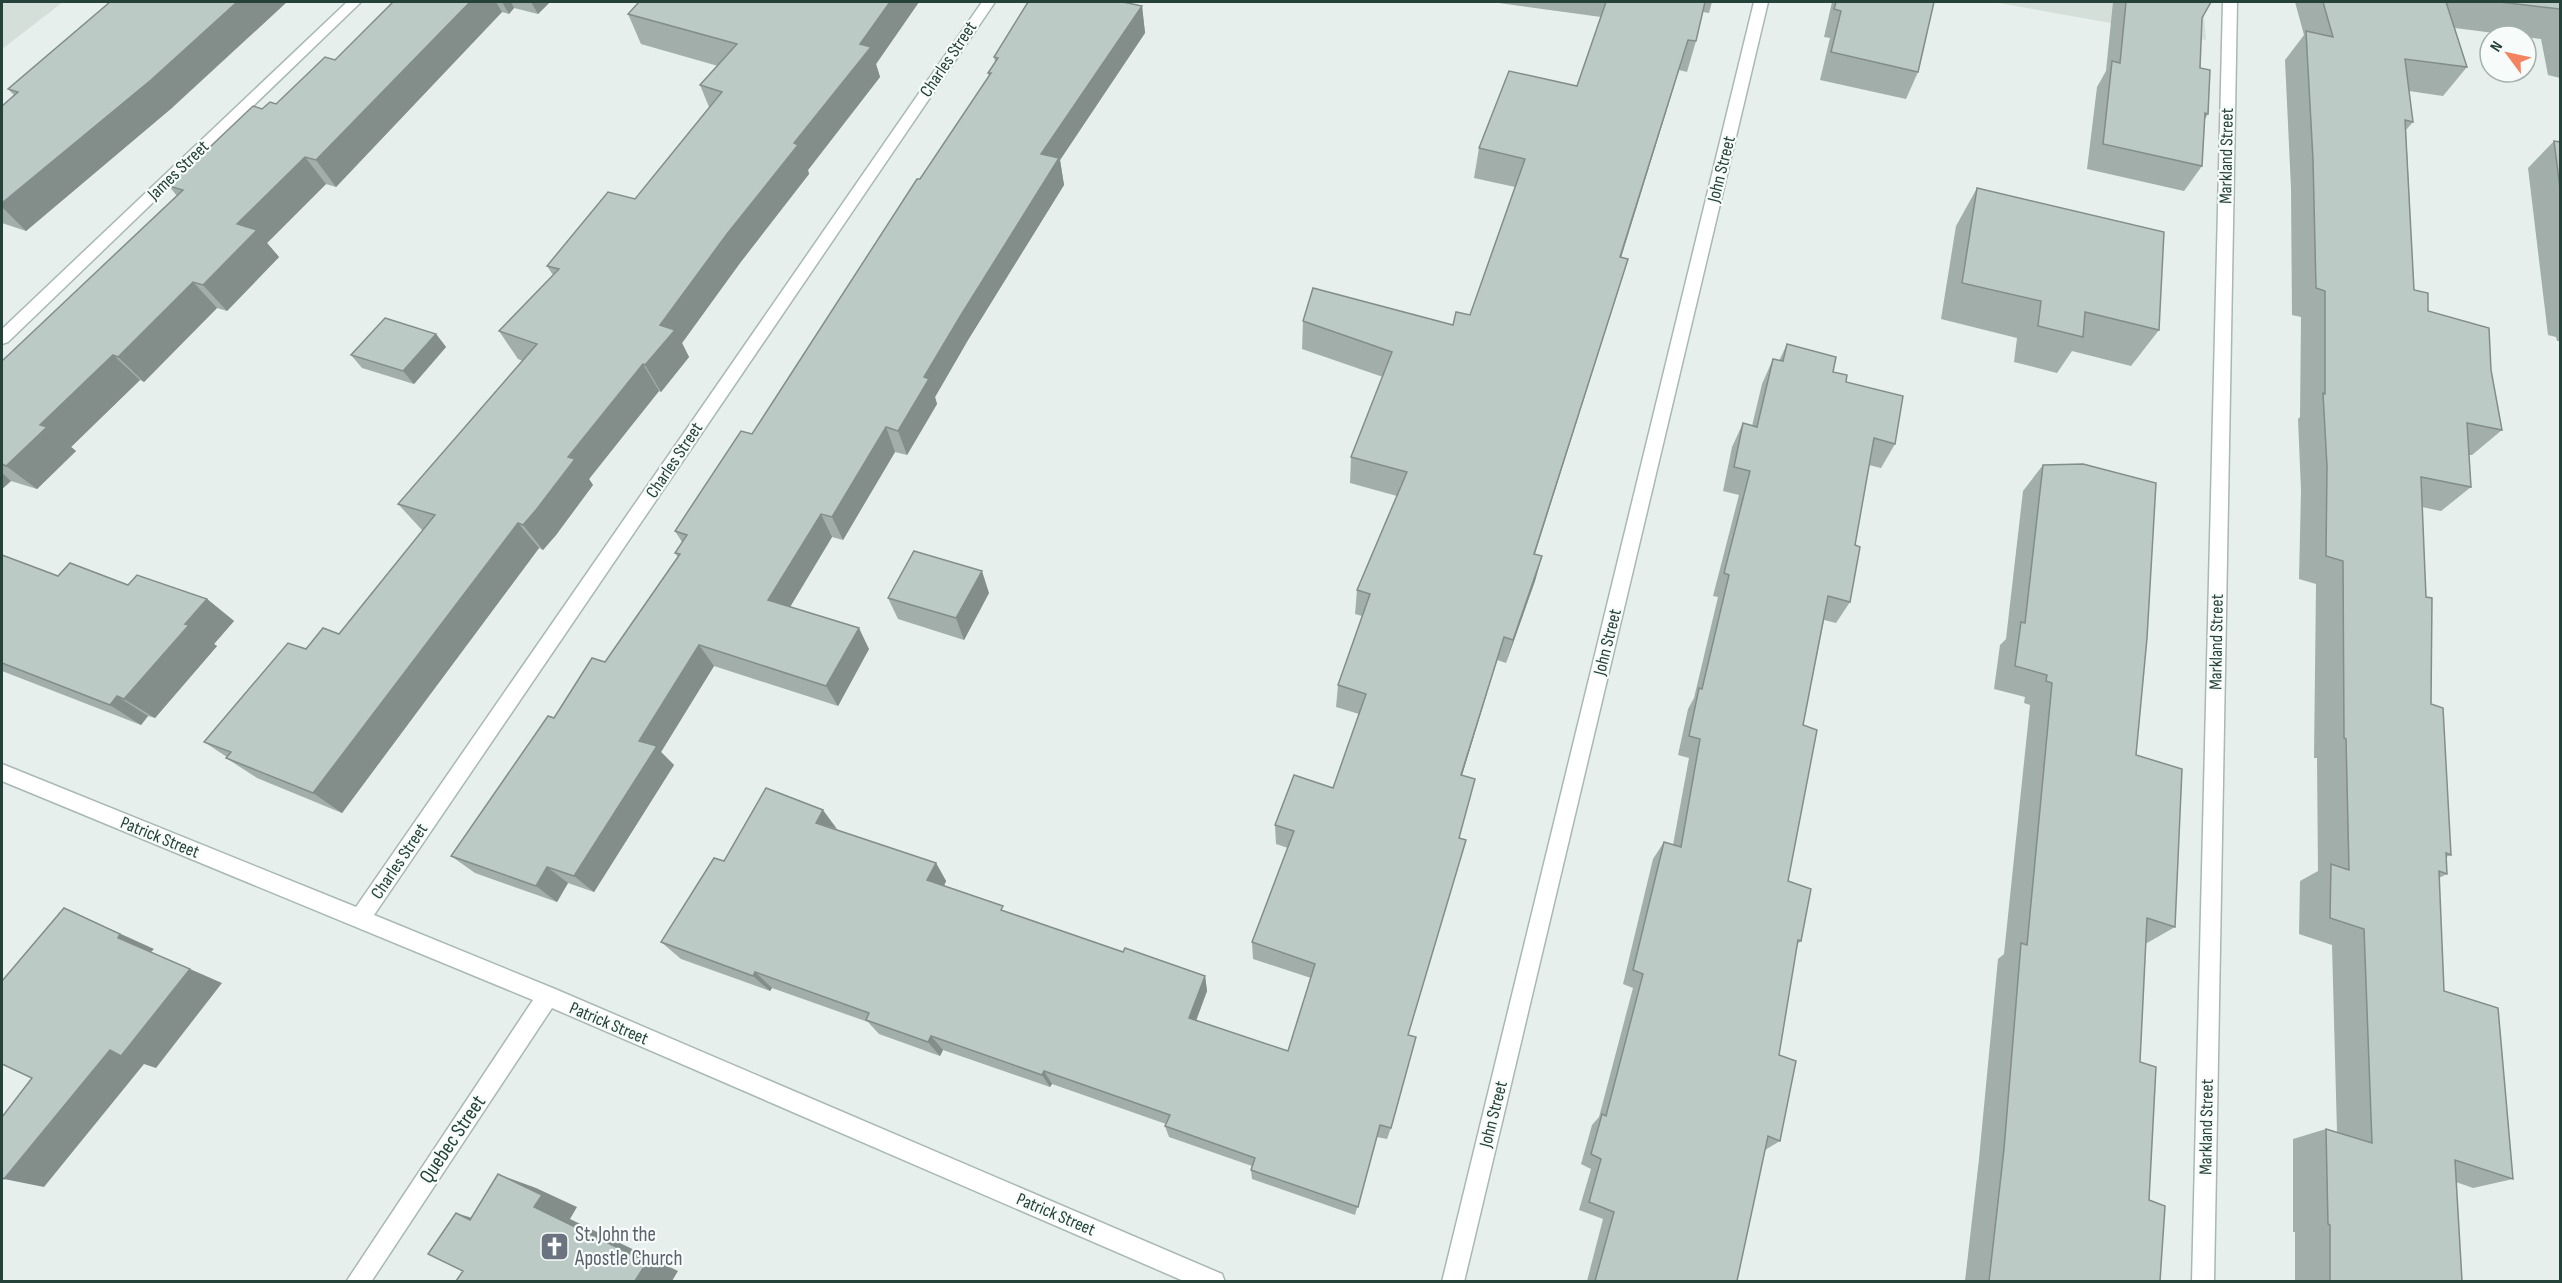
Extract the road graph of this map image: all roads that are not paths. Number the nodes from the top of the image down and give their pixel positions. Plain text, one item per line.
1 (354, 2) edge
2 (988, 2) edge
3 (1761, 2) edge
4 (2230, 2) edge
5 (2, 338) edge
6 (2, 772) edge
7 (360, 918) junction
8 (548, 996) junction
9 (357, 1281) edge
10 (1214, 1281) edge
11 (1453, 1281) edge
12 (2203, 1281) edge

1 - 5 street, James Street
2 - 7 street, Charles Street
3 - 11 street, John Street
4 - 12 street, Markland Street
6 - 7 street, Patrick Street
7 - 8 street, Patrick Street
8 - 9 street, Quebec Street
8 - 10 street, Patrick Street

